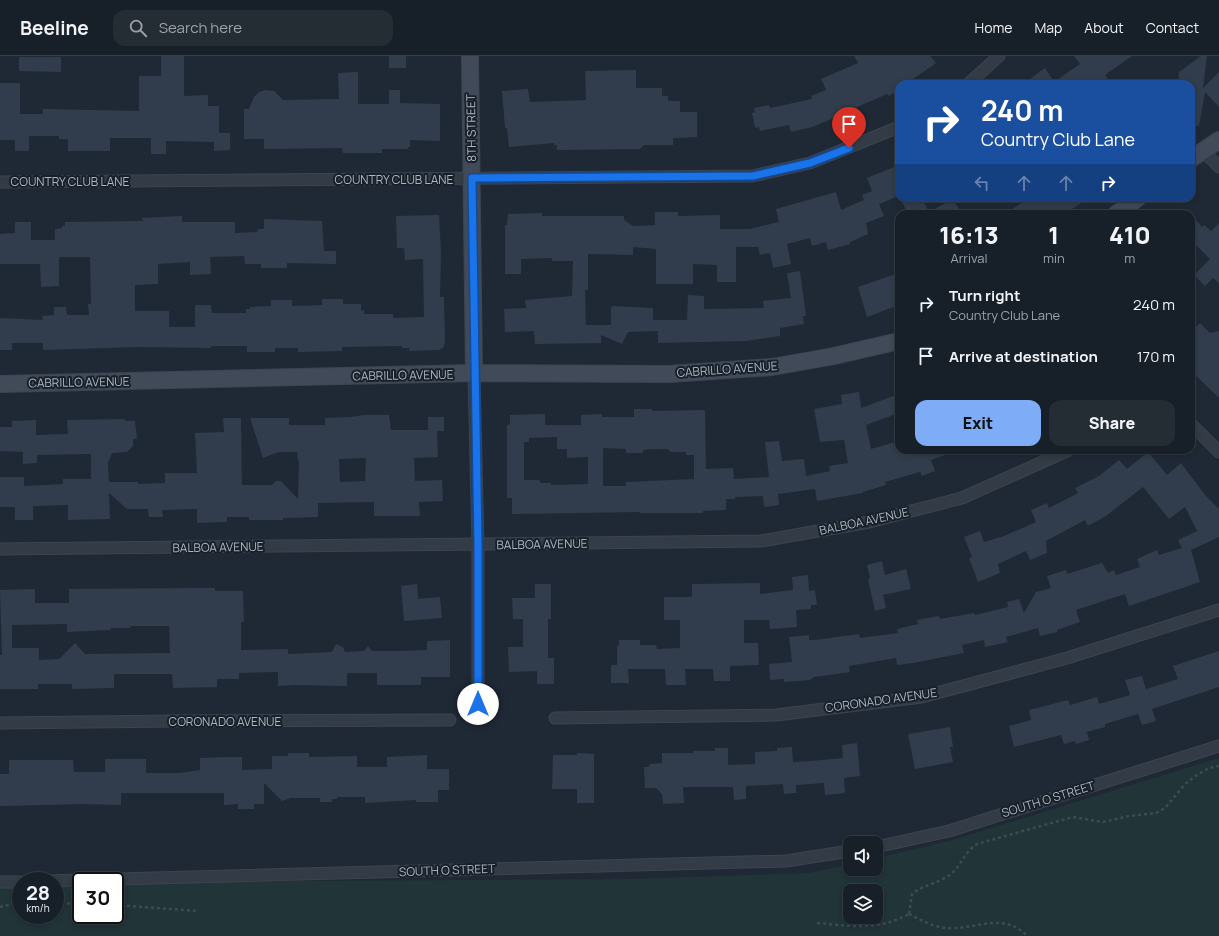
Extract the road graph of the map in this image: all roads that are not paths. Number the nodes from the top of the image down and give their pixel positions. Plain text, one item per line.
1 (470, 56) edge
2 (1000, 56) edge
3 (973, 80) edge
4 (895, 130) edge
5 (1219, 140) edge
6 (1197, 155) edge
7 (1219, 167) edge
8 (472, 178) junction
9 (0, 182) edge
10 (1132, 202) edge
11 (1122, 210) edge
12 (895, 342) edge
13 (474, 373) junction
14 (0, 384) edge
15 (1195, 428) edge
16 (1219, 452) edge
17 (1059, 454) edge
18 (478, 545) junction
19 (0, 549) edge
20 (1219, 610) edge
21 (478, 704) dead end
22 (555, 718) dead end
23 (450, 720) dead end
24 (0, 723) edge
25 (1219, 746) edge
26 (883, 845) edge
27 (843, 852) edge
28 (64, 880) edge
29 (0, 882) edge
30 (12, 882) edge

1 - 8 street, 8TH STREET
2 - 3 street
4 - 8 street, COUNTRY CLUB LANE
5 - 6 street
6 - 7 street
8 - 9 street, COUNTRY CLUB LANE
8 - 13 street, 8TH STREET
10 - 11 street
12 - 13 street, CABRILLO AVENUE
13 - 14 street, CABRILLO AVENUE
13 - 18 street, 8TH STREET
15 - 16 street
17 - 18 street, BALBOA AVENUE
18 - 19 street, BALBOA AVENUE
18 - 21 street, 8TH STREET
20 - 22 street, CORONADO AVENUE
23 - 24 street, CORONADO AVENUE
25 - 26 street, SOUTH O STREET
27 - 28 street, SOUTH O STREET
29 - 30 street

